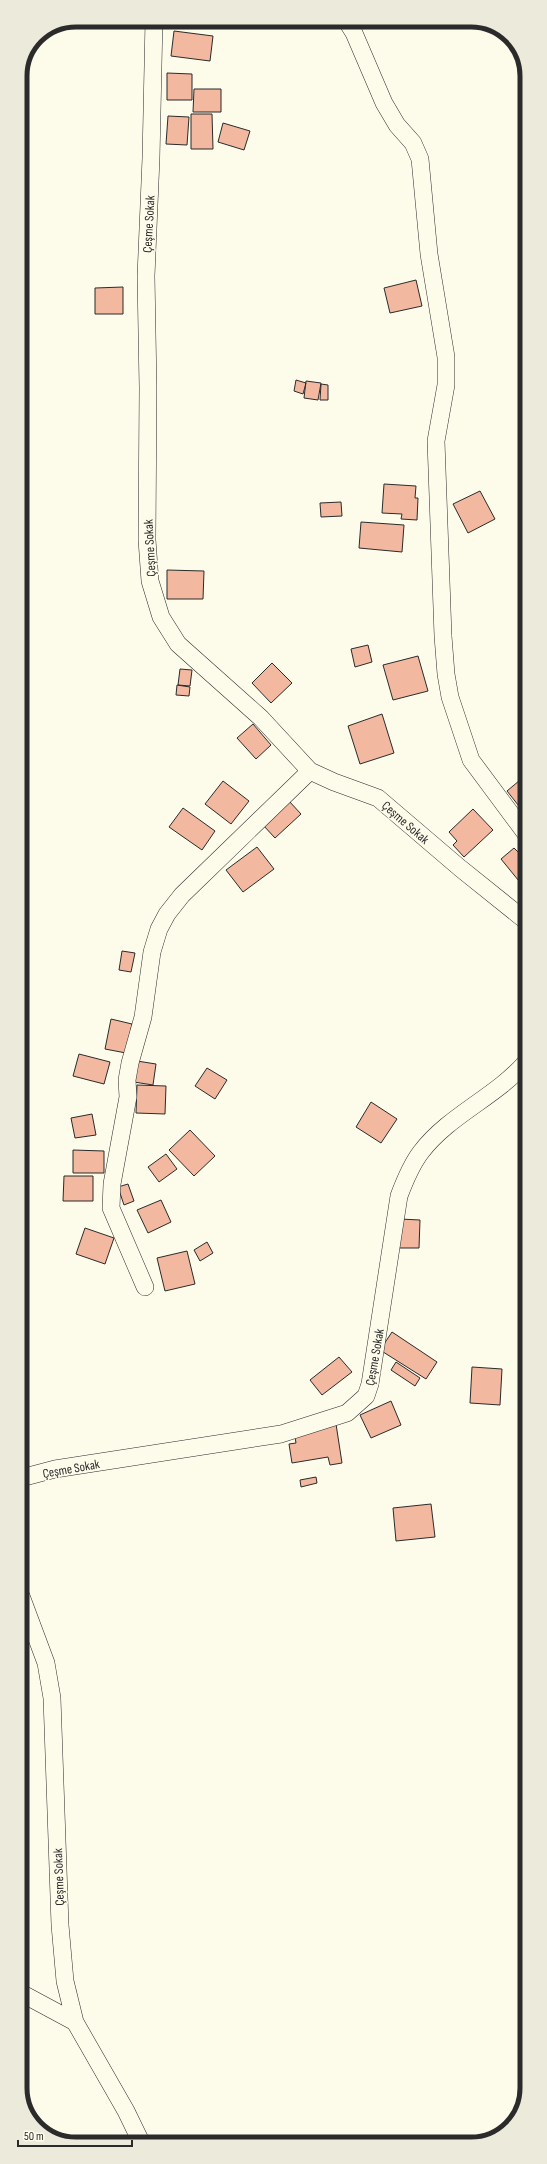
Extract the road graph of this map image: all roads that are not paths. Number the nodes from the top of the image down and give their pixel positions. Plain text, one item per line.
1 (154, 27) edge
2 (349, 27) edge
3 (310, 771) junction
4 (520, 826) edge
5 (520, 916) edge
6 (520, 1068) edge
7 (146, 1287) dead end
8 (27, 1476) edge
9 (27, 1612) edge
10 (27, 1996) edge
11 (75, 2022) junction
12 (139, 2137) edge

1 - 3 street, Çeşme Sokak
2 - 4 street
3 - 5 street, Çeşme Sokak
3 - 7 street
6 - 8 street, Çeşme Sokak
9 - 11 street, Çeşme Sokak
10 - 11 street
11 - 12 street, Çeşme Sokak

